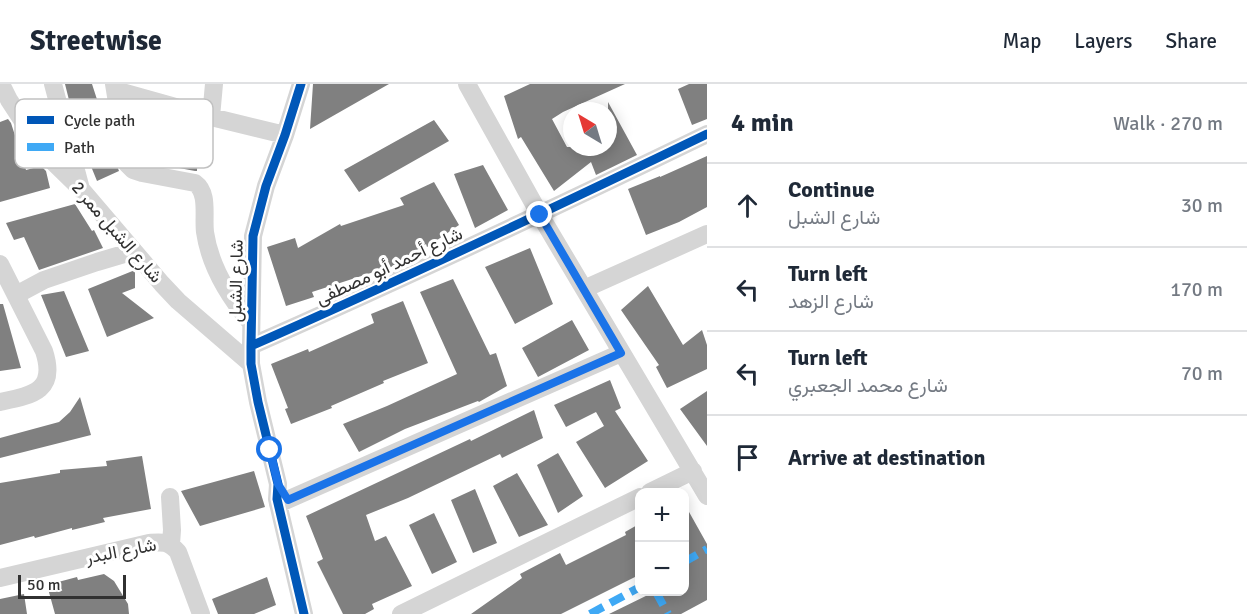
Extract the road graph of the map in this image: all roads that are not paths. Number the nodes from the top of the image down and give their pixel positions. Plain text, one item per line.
1 (1, 84) edge
2 (53, 84) edge
3 (214, 84) edge
4 (302, 84) edge
5 (467, 84) edge
6 (115, 87) edge
7 (57, 99) edge
8 (153, 99) edge
9 (213, 99) edge
10 (15, 109) edge
11 (213, 117) edge
12 (707, 134) edge
13 (285, 135) junction
14 (59, 168) edge
15 (75, 168) edge
16 (131, 168) edge
17 (81, 189) junction
18 (540, 215) junction
19 (707, 234) edge
20 (134, 251) junction
21 (0, 264) edge
22 (584, 289) junction
23 (16, 295) junction
24 (251, 323) junction
25 (621, 353) junction
26 (251, 355) junction
27 (0, 402) edge
28 (693, 471) junction
29 (658, 488) edge
30 (707, 495) edge
31 (170, 497) dead end
32 (635, 499) edge
33 (283, 502) junction
34 (171, 544) junction
35 (0, 578) edge
36 (308, 608) edge
37 (201, 614) edge
38 (401, 614) edge

1 - 10 street, شارع الشبل ممر 2
2 - 7 street
3 - 9 street
4 - 13 street, شارع الشبل
5 - 18 street
6 - 8 street
11 - 13 street
12 - 18 street, شارع أحمد أبو مصطفى
13 - 24 street, شارع الشبل
14 - 17 street, شارع الشبل ممر 2
15 - 17 street
16 - 24 street
17 - 20 street, شارع الشبل ممر 2
18 - 22 street
18 - 26 street, شارع أحمد أبو مصطفى
19 - 22 street
20 - 23 street
20 - 26 street, شارع الشبل ممر 2
21 - 23 street
22 - 25 street
23 - 27 street
24 - 26 street, شارع الشبل
25 - 28 street
25 - 33 street
26 - 33 street, شارع الشبل
28 - 29 street
28 - 30 street
31 - 34 street, شارع البدر
32 - 38 street
33 - 36 street, شارع الشبل
34 - 35 street, شارع البدر
34 - 37 street, شارع البدر

